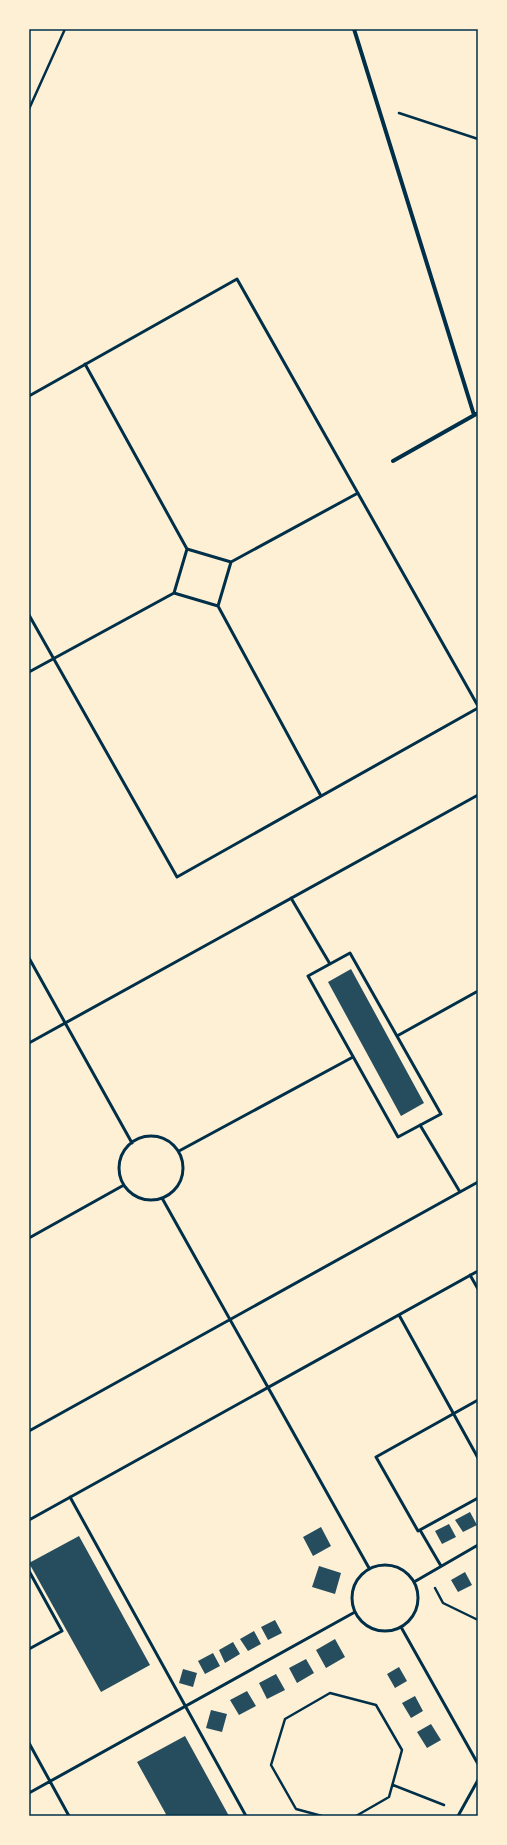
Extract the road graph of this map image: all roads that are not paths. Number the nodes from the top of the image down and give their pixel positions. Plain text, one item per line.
1 (354, 29) edge
2 (86, 364) junction
3 (29, 396) edge
4 (476, 414) edge
5 (393, 461) dead end
6 (358, 493) junction
7 (187, 549) junction
8 (230, 562) junction
9 (174, 593) junction
10 (218, 606) junction
11 (29, 615) edge
12 (54, 659) junction
13 (29, 672) edge
14 (478, 707) edge
15 (478, 795) edge
16 (321, 796) junction
17 (291, 898) junction
18 (29, 958) edge
19 (330, 964) junction
20 (478, 990) edge
21 (65, 1023) junction
22 (397, 1036) junction
23 (29, 1043) edge
24 (353, 1057) junction
25 (420, 1125) junction
26 (132, 1143) junction
27 (179, 1151) junction
28 (478, 1182) edge
29 (124, 1185) junction
30 (460, 1192) junction
31 (162, 1198) junction
32 (29, 1238) edge
33 (478, 1271) edge
34 (470, 1275) junction
35 (478, 1289) edge
36 (399, 1315) junction
37 (230, 1318) junction
38 (268, 1387) junction
39 (478, 1400) edge
40 (453, 1414) junction
41 (29, 1431) edge
42 (478, 1458) edge
43 (70, 1497) junction
44 (478, 1498) edge
45 (29, 1520) edge
46 (420, 1530) junction
47 (478, 1546) edge
48 (441, 1566) junction
49 (369, 1568) junction
50 (29, 1571) edge
51 (414, 1582) junction
52 (355, 1612) junction
53 (401, 1627) junction
54 (29, 1649) edge
55 (186, 1706) junction
56 (29, 1743) edge
57 (478, 1764) edge
58 (478, 1780) edge
59 (50, 1781) junction
60 (29, 1793) edge
61 (69, 1816) edge
62 (246, 1816) edge
63 (458, 1816) edge

1 - 4 street
2 - 3 lane
2 - 6 lane
2 - 7 lane
4 - 5 street
6 - 8 lane
6 - 14 lane
7 - 8 lane
7 - 9 lane
8 - 10 lane
9 - 10 lane
9 - 12 lane
10 - 16 lane
11 - 12 lane
12 - 13 lane
12 - 16 lane
14 - 16 lane
15 - 17 lane
17 - 19 lane
17 - 21 lane
18 - 21 lane
19 - 22 lane
19 - 24 lane
20 - 22 lane
21 - 23 lane
21 - 26 lane
22 - 25 lane
24 - 25 lane
24 - 27 lane
25 - 30 lane
26 - 27 lane
26 - 29 lane
27 - 31 lane
28 - 30 lane
29 - 31 lane
29 - 32 lane
30 - 37 lane
31 - 37 lane
33 - 34 lane
34 - 35 lane
34 - 36 lane
36 - 38 lane
36 - 40 lane
37 - 38 lane
37 - 41 lane
38 - 43 lane
38 - 49 lane
39 - 40 lane
40 - 42 lane
40 - 46 lane
43 - 45 lane
43 - 55 lane
44 - 46 lane
46 - 48 lane
47 - 48 lane
48 - 51 lane
49 - 51 lane
49 - 52 lane
50 - 54 lane
51 - 53 lane
52 - 53 lane
52 - 55 lane
53 - 57 lane
55 - 59 lane
55 - 62 lane
56 - 59 lane
58 - 63 lane
59 - 60 lane
59 - 61 lane

